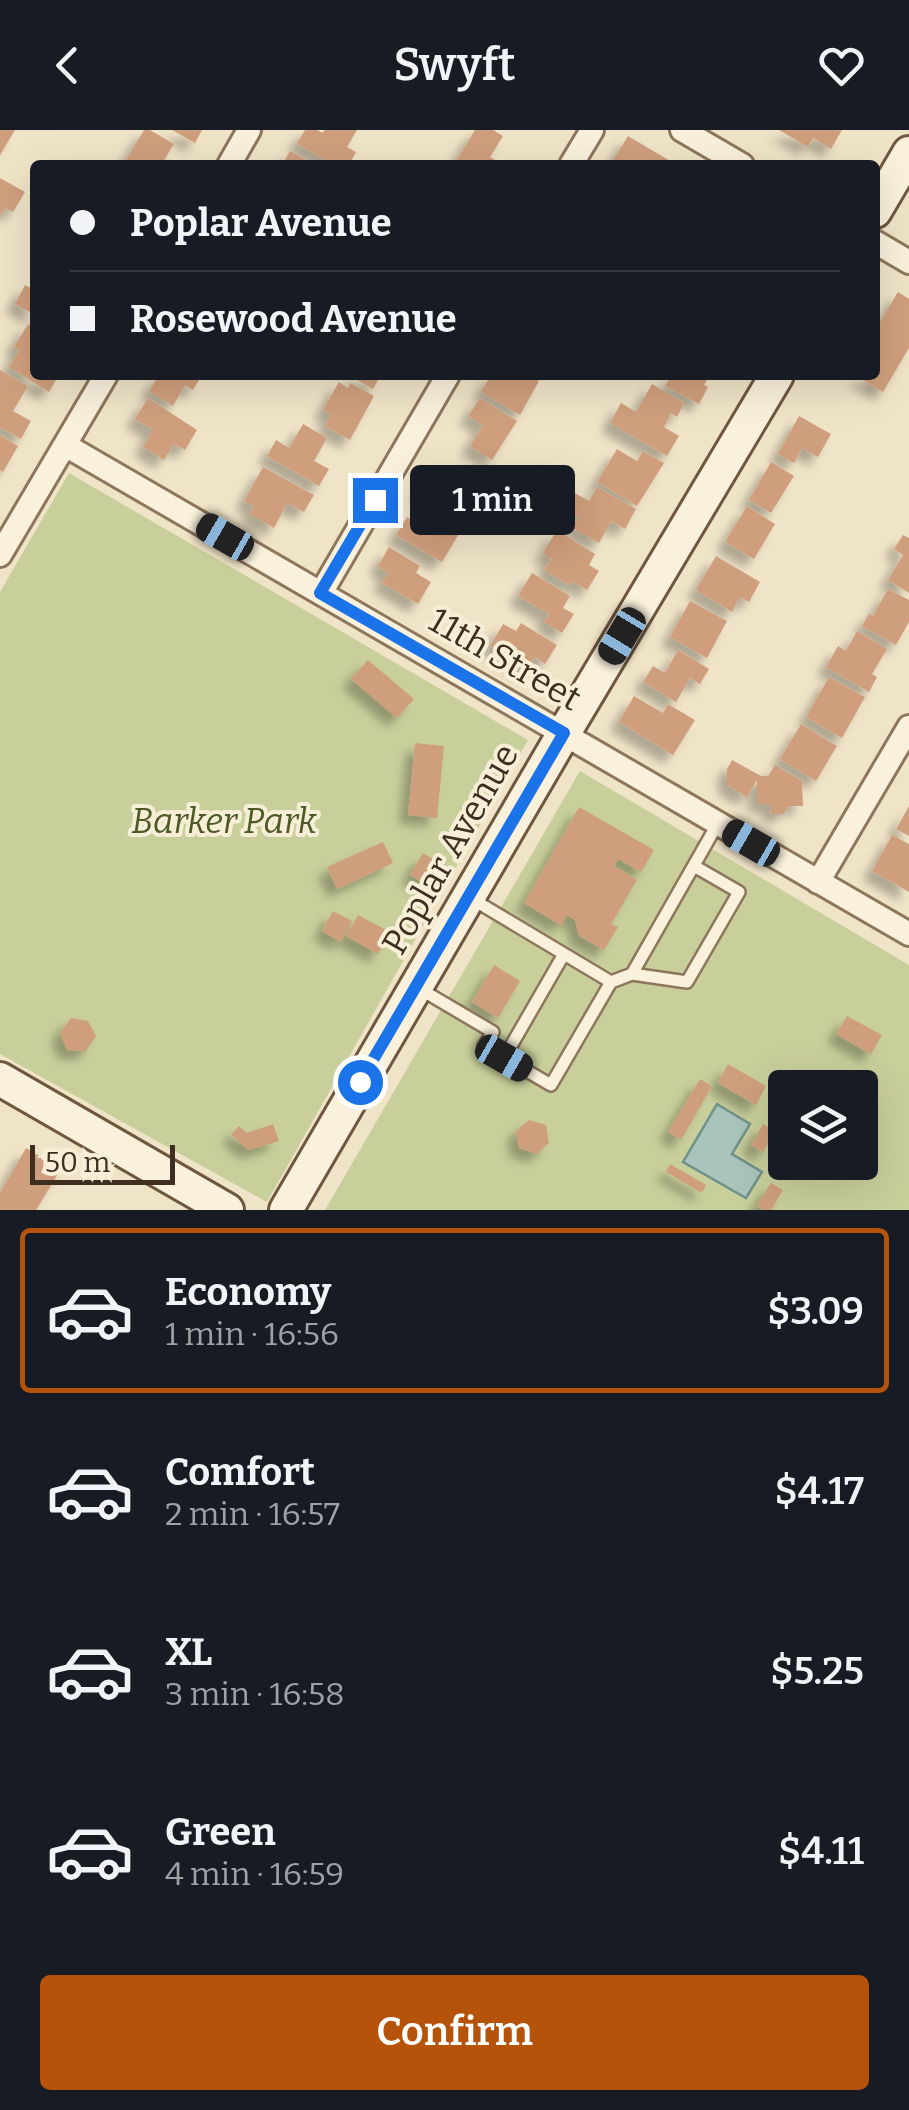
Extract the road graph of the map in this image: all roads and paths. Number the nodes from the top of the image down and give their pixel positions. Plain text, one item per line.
1 (249, 130) edge
2 (592, 130) edge
3 (682, 130) edge
4 (909, 153) edge
5 (232, 160) edge
6 (574, 160) edge
7 (733, 160) edge
8 (880, 202) edge
9 (880, 245) edge
10 (909, 262) edge
11 (103, 380) edge
12 (445, 380) edge
13 (775, 380) edge
14 (65, 445) junction
15 (0, 555) edge
16 (320, 593) junction
17 (909, 727) edge
18 (564, 733) junction
19 (718, 823) junction
20 (694, 866) junction
21 (818, 882) junction
22 (468, 897) junction
23 (909, 934) edge
24 (564, 954) junction
25 (632, 974) junction
26 (611, 982) junction
27 (416, 987) junction
28 (504, 1058) junction
29 (0, 1079) edge
30 (227, 1210) edge
31 (286, 1210) edge

1 - 5 street
2 - 6 street
3 - 7 street
4 - 8 main road
9 - 10 street
11 - 14 street
12 - 16 street
13 - 18 main road, Poplar Avenue
14 - 15 street
14 - 16 street, 11th Street
16 - 18 street, 11th Street
17 - 21 street
18 - 19 street, 11th Street
18 - 22 main road, Poplar Avenue
19 - 20 lane
19 - 21 street, 11th Street
20 - 25 lane
20 - 25 lane
21 - 23 street, 11th Street
22 - 24 lane
22 - 27 main road, Poplar Avenue
24 - 26 lane
24 - 28 lane
25 - 26 lane
26 - 28 lane
27 - 28 lane
27 - 31 main road, Poplar Avenue
29 - 30 main road

